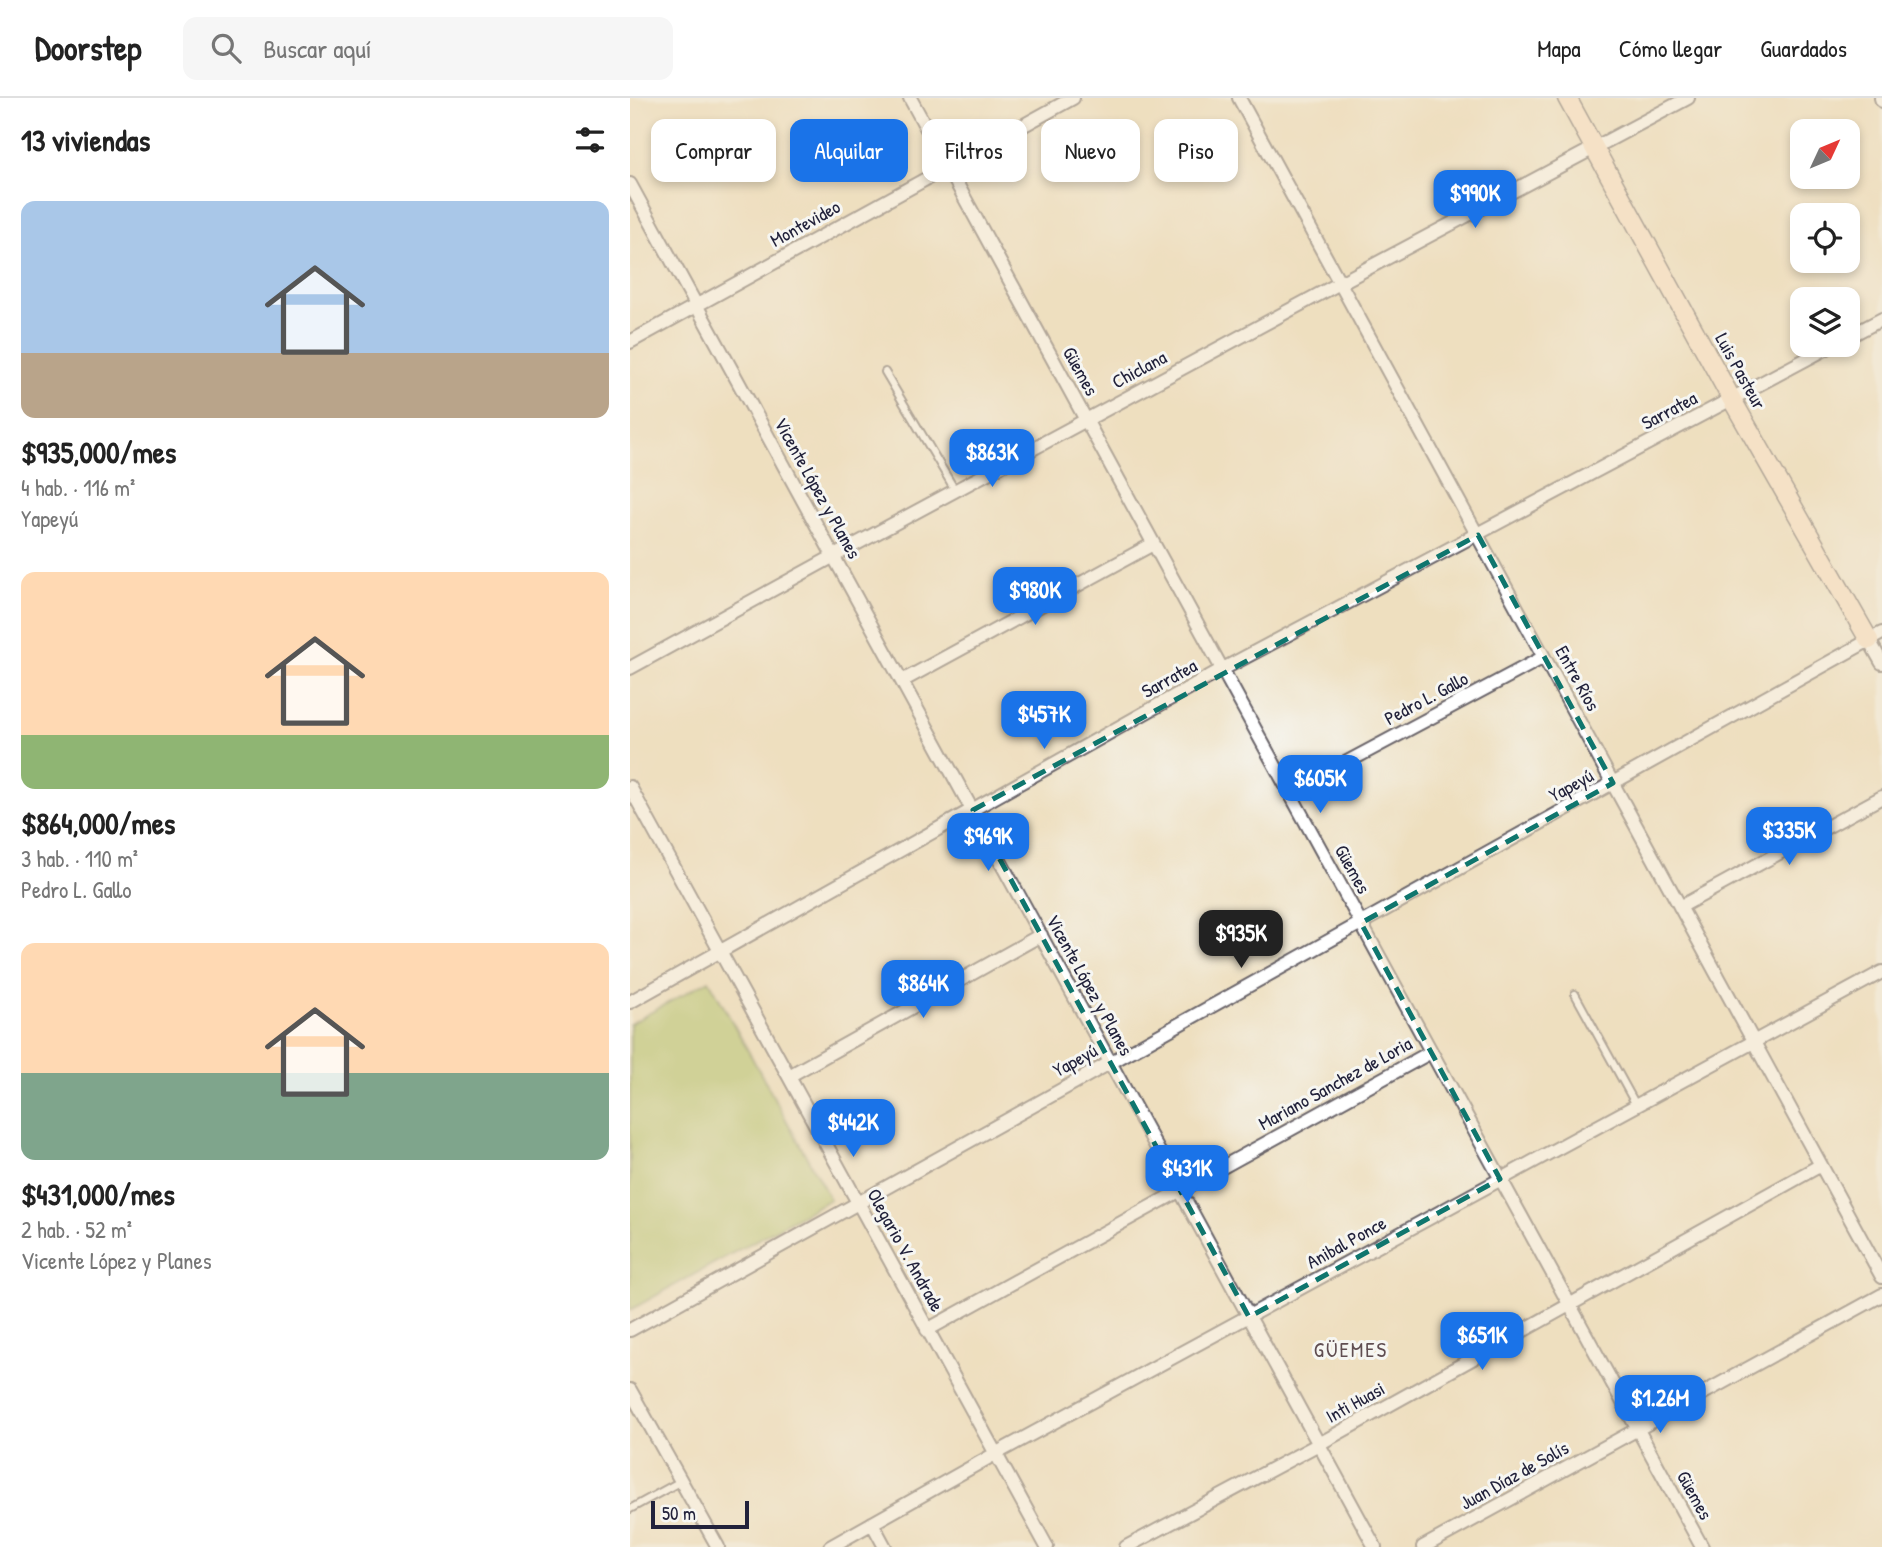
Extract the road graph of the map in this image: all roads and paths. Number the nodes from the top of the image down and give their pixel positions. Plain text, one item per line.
1 (910, 98) edge
2 (1073, 98) edge
3 (1240, 98) edge
4 (1567, 98) edge
5 (1688, 98) edge
6 (922, 120) edge
7 (1027, 123) edge
8 (1595, 149) junction
9 (922, 180) edge
10 (956, 182) edge
11 (630, 184) edge
12 (1340, 283) junction
13 (697, 305) junction
14 (1882, 319) edge
15 (1860, 331) edge
16 (630, 342) edge
17 (1810, 357) edge
18 (886, 372) dead end
19 (1731, 398) junction
20 (1086, 420) junction
21 (955, 490) junction
22 (1478, 535) junction
23 (1153, 544) junction
24 (834, 556) junction
25 (1875, 636) edge
26 (1544, 657) junction
27 (1882, 663) edge
28 (630, 668) edge
29 (1221, 670) junction
30 (902, 681) junction
31 (1613, 783) junction
32 (630, 787) edge
33 (1289, 793) junction
34 (1882, 797) edge
35 (973, 810) junction
36 (1681, 907) junction
37 (1361, 923) junction
38 (1041, 935) junction
39 (719, 952) junction
40 (1882, 972) edge
41 (1575, 993) dead end
42 (630, 1002) edge
43 (1754, 1042) junction
44 (1431, 1052) junction
45 (1110, 1062) junction
46 (789, 1076) junction
47 (1636, 1105) junction
48 (1821, 1166) junction
49 (1500, 1179) junction
50 (1180, 1190) junction
51 (858, 1203) junction
52 (1882, 1277) edge
53 (1882, 1295) edge
54 (1569, 1305) junction
55 (1250, 1317) junction
56 (927, 1329) junction
57 (630, 1330) edge
58 (630, 1390) edge
59 (1637, 1429) junction
60 (1319, 1444) junction
61 (995, 1454) junction
62 (681, 1481) junction
63 (630, 1509) edge
64 (872, 1523) junction
65 (831, 1546) edge
66 (718, 1547) edge
67 (885, 1547) edge
68 (1047, 1547) edge
69 (1126, 1547) edge
70 (1375, 1547) edge
71 (1423, 1547) edge
72 (1702, 1547) edge

1 - 6 street, Güemes
2 - 7 street, Montevideo
3 - 12 street, Entre Ríos
4 - 8 main road, Luis Pasteur
5 - 8 street, Chiclana
8 - 12 street, Chiclana
8 - 19 main road, Luis Pasteur
9 - 13 street, Montevideo
10 - 20 street, Güemes
11 - 13 street, Vicente López y Planes
12 - 20 street, Chiclana
12 - 22 street, Entre Ríos
13 - 16 street, Montevideo
13 - 24 street, Vicente López y Planes
14 - 15 street
17 - 19 street, Sarratea
18 - 21 lane
19 - 22 street, Sarratea
19 - 25 main road, Luis Pasteur
20 - 21 street, Chiclana
20 - 23 street, Güemes
21 - 24 street, Chiclana
22 - 26 street, Entre Ríos
22 - 29 street, Sarratea
23 - 29 street, Güemes
23 - 30 street
24 - 28 street, Chiclana
24 - 30 street, Vicente López y Planes
25 - 27 street, Luis Pasteur
25 - 31 street, Yapeyú
26 - 31 street, Entre Ríos
26 - 33 street, Pedro L. Gallo
29 - 33 street, Güemes
29 - 35 street, Sarratea
30 - 35 street, Vicente López y Planes
31 - 36 street, Entre Ríos
31 - 37 street, Yapeyú
32 - 39 street, Olegario V. Andrade
33 - 37 street, Güemes
34 - 36 street
35 - 38 street, Vicente López y Planes
35 - 39 street, Sarratea
36 - 43 street, Entre Ríos
37 - 44 street, Güemes
37 - 45 street, Yapeyú
38 - 45 street, Vicente López y Planes
38 - 46 street
39 - 42 street, Sarratea
39 - 46 street, Olegario V. Andrade
40 - 43 street, Anibal Ponce
41 - 47 lane
43 - 47 street, Anibal Ponce
43 - 48 street, Entre Ríos
44 - 49 street, Güemes
44 - 50 street, Mariano Sanchez de Loria
45 - 50 street, Vicente López y Planes
45 - 51 street, Yapeyú
46 - 51 street, Olegario V. Andrade
47 - 49 street, Anibal Ponce
48 - 52 street, Entre Ríos
48 - 54 street, Inti Huasi
49 - 54 street, Güemes
49 - 55 street, Anibal Ponce
50 - 55 street, Vicente López y Planes
50 - 56 street, Mariano Sanchez de Loria
51 - 56 street, Olegario V. Andrade
51 - 57 street, Yapeyú
53 - 59 street, Juan Díaz de Solís
54 - 59 street, Güemes
54 - 60 street, Inti Huasi
55 - 60 street, Vicente López y Planes
55 - 61 street, Anibal Ponce
56 - 61 street, Olegario V. Andrade
58 - 62 street
59 - 71 street, Juan Díaz de Solís
59 - 72 street, Güemes
60 - 69 street, Inti Huasi
60 - 70 street, Vicente López y Planes
61 - 64 street, Anibal Ponce
61 - 68 street, Olegario V. Andrade
62 - 63 lane
62 - 66 street
64 - 65 street, Anibal Ponce
64 - 67 street

